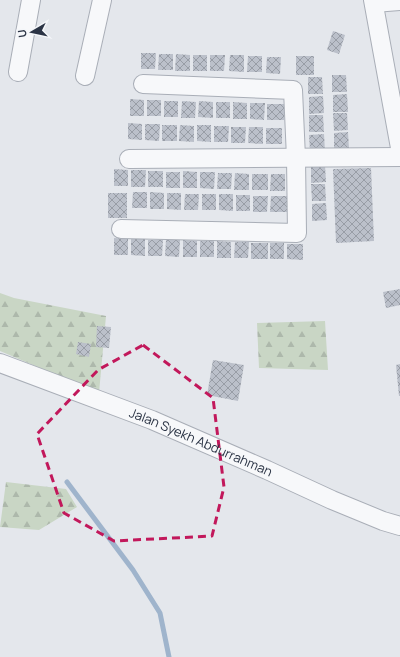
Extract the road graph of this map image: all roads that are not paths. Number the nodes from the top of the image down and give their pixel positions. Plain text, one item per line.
1 (31, 0) edge
2 (102, 0) edge
3 (400, 1) edge
4 (374, 2) edge
5 (18, 72) dead end
6 (84, 76) dead end
7 (143, 84) dead end
8 (400, 148) edge
9 (400, 157) edge
10 (296, 158) junction
11 (129, 159) dead end
12 (121, 229) dead end
13 (0, 363) edge
14 (400, 526) edge

1 - 5 street
2 - 6 street
3 - 4 street
4 - 8 street
7 - 10 street
9 - 10 street
10 - 11 street
10 - 12 street
13 - 14 street, Jalan Syekh Abdurrahman

